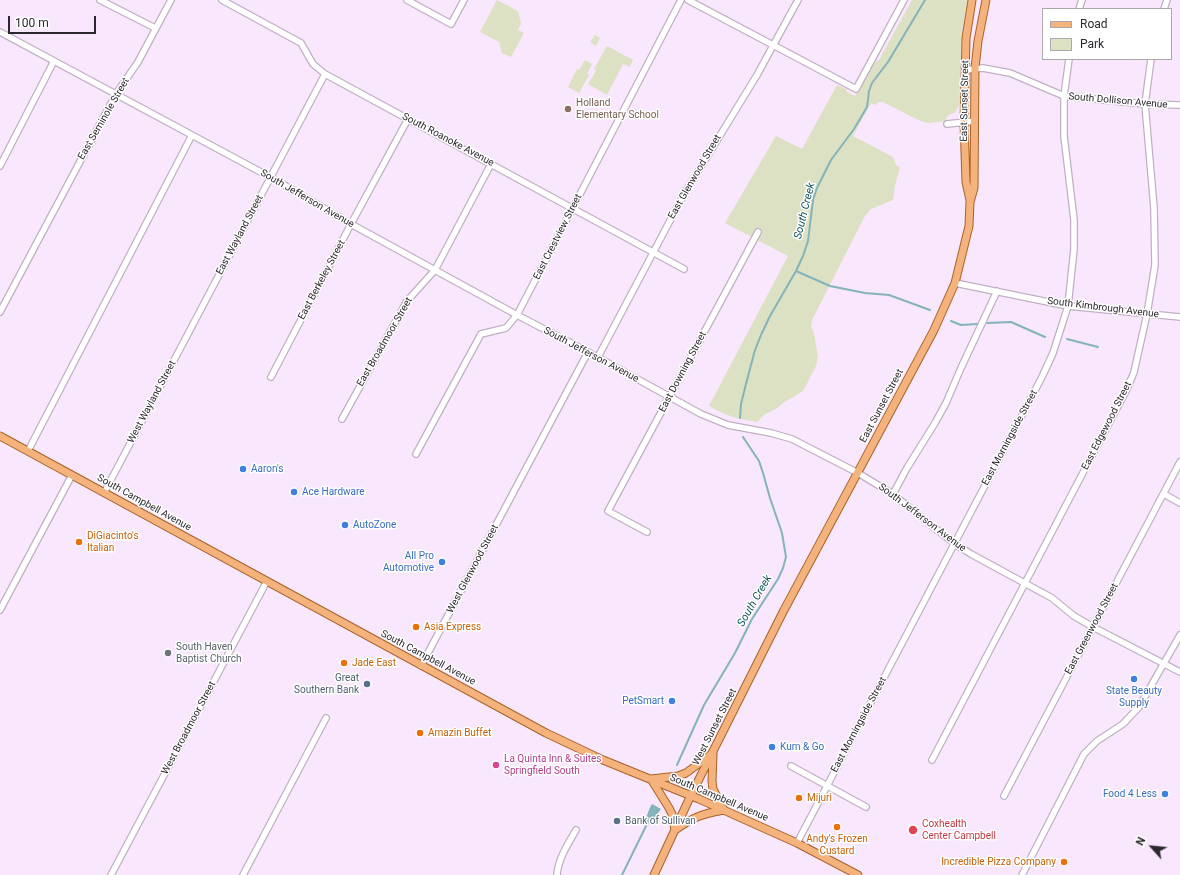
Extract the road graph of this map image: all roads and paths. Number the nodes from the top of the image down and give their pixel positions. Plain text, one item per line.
1 (100, 0) edge
2 (170, 0) edge
3 (222, 0) edge
4 (407, 0) edge
5 (464, 0) edge
6 (681, 0) edge
7 (688, 0) edge
8 (798, 0) edge
9 (904, 0) edge
10 (972, 0) edge
11 (986, 0) edge
12 (155, 28) junction
13 (2, 32) edge
14 (0, 40) edge
15 (774, 45) junction
16 (1069, 60) edge
17 (1151, 60) edge
18 (54, 61) junction
19 (975, 68) junction
20 (966, 70) junction
21 (325, 74) junction
22 (116, 94) junction
23 (1064, 96) junction
24 (1145, 104) junction
25 (1180, 105) edge
26 (408, 119) junction
27 (975, 121) junction
28 (964, 122) junction
29 (947, 124) dead end
30 (192, 135) junction
31 (491, 164) junction
32 (0, 166) edge
33 (270, 177) junction
34 (970, 202) junction
35 (572, 208) junction
36 (351, 224) junction
37 (758, 232) dead end
38 (653, 252) junction
39 (684, 269) dead end
40 (435, 270) junction
41 (955, 283) junction
42 (997, 291) junction
43 (1068, 306) junction
44 (200, 310) joint
45 (0, 312) edge
46 (1147, 314) junction
47 (517, 315) junction
48 (1180, 317) edge
49 (588, 352) junction
50 (598, 357) junction
51 (271, 377) dead end
52 (670, 397) junction
53 (342, 419) dead end
54 (0, 436) edge
55 (28, 451) junction
56 (416, 454) dead end
57 (1180, 462) edge
58 (858, 473) junction
59 (72, 475) junction
60 (104, 492) junction
61 (893, 494) junction
62 (1164, 494) junction
63 (1180, 503) edge
64 (646, 532) dead end
65 (955, 544) junction
66 (267, 581) junction
67 (1026, 583) junction
68 (0, 610) edge
69 (784, 610) joint
70 (1093, 627) junction
71 (1180, 635) edge
72 (1164, 664) junction
73 (421, 666) junction
74 (1180, 672) edge
75 (326, 718) dead end
76 (713, 752) junction
77 (932, 760) dead end
78 (791, 766) dead end
79 (651, 779) junction
80 (827, 786) junction
81 (690, 795) junction
82 (1004, 796) dead end
83 (866, 807) dead end
84 (724, 810) junction
85 (576, 830) dead end
86 (675, 830) junction
87 (797, 843) junction
88 (111, 875) edge
89 (243, 875) edge
90 (557, 875) edge
91 (654, 875) edge
92 (858, 875) edge
93 (1022, 875) edge

1 - 12 street
2 - 12 street, East Seminole Street
3 - 21 street, South Roanoke Avenue
4 - 5 street
6 - 35 street, East Crestview Street
7 - 15 street
8 - 15 street, East Glenwood Street
9 - 15 street
10 - 20 main road, East Sunset Street
11 - 19 main road, East Sunset Street
12 - 22 street, East Seminole Street
13 - 14 street
13 - 18 street, South Jefferson Avenue
15 - 38 street, East Glenwood Street
16 - 23 street, East Morningside Street
17 - 24 street, East Edgewood Street
18 - 22 street, South Jefferson Avenue
18 - 32 street
19 - 20 street, South Dollison Avenue
19 - 23 street, South Dollison Avenue
19 - 27 main road, East Sunset Street
20 - 28 main road, East Sunset Street
21 - 26 street, South Roanoke Avenue
21 - 33 street, East Wayland Street
22 - 30 street, South Jefferson Avenue
22 - 45 street, East Seminole Street
23 - 24 street, South Dollison Avenue
23 - 43 street, East Morningside Street
24 - 25 street, South Dollison Avenue
24 - 46 street, East Edgewood Street
26 - 31 street, South Roanoke Avenue
26 - 36 street, East Berkeley Street
27 - 28 street
27 - 34 main road, East Sunset Street
28 - 29 street
28 - 34 main road, East Sunset Street
30 - 33 street, South Jefferson Avenue
30 - 55 street
31 - 35 street, South Roanoke Avenue
31 - 40 street, East Broadmoor Street
33 - 36 street, South Jefferson Avenue
33 - 44 street, East Wayland Street
34 - 41 main road, East Sunset Street
35 - 38 street, South Roanoke Avenue
35 - 47 street, East Crestview Street
36 - 40 street, South Jefferson Avenue
36 - 51 street, East Berkeley Street
37 - 52 street, East Downing Street
38 - 39 street, South Roanoke Avenue
38 - 50 street, East Glenwood Street
40 - 47 street, South Jefferson Avenue
40 - 53 street, East Broadmoor Street
41 - 42 street, South Kimbrough Avenue
41 - 58 main road, East Sunset Street
42 - 43 street, South Kimbrough Avenue
42 - 61 street
43 - 46 street, South Kimbrough Avenue
43 - 65 street, East Morningside Street
44 - 60 street, West Wayland Street
46 - 48 street, South Kimbrough Avenue
46 - 67 street, East Edgewood Street
47 - 49 street, South Jefferson Avenue
47 - 56 street, East Crestview Street
49 - 50 street, South Jefferson Avenue
49 - 73 street, West Glenwood Street
50 - 52 street, South Jefferson Avenue
52 - 58 street, South Jefferson Avenue
52 - 64 street, East Downing Street
54 - 55 main road, South Campbell Avenue
55 - 59 main road, South Campbell Avenue
57 - 62 street, East Greenwood Street
58 - 61 street, South Jefferson Avenue
58 - 69 main road, East Sunset Street
59 - 60 main road, South Campbell Avenue
59 - 68 street
60 - 66 main road, South Campbell Avenue
61 - 65 street, South Jefferson Avenue
62 - 63 street
62 - 70 street, East Greenwood Street
65 - 67 street, South Jefferson Avenue
65 - 80 street, East Morningside Street
66 - 73 main road, South Campbell Avenue
66 - 88 street, West Broadmoor Street
67 - 70 street, South Jefferson Avenue
67 - 77 street, East Edgewood Street
69 - 76 main road, West Sunset Street
70 - 72 street, South Jefferson Avenue
70 - 82 street, East Greenwood Street
71 - 72 street
72 - 74 street, South Jefferson Avenue
72 - 93 street
73 - 79 main road, South Campbell Avenue
75 - 89 street
76 - 79 main road
76 - 81 main road, West Sunset Street
76 - 84 main road
78 - 80 street
79 - 81 main road, South Campbell Avenue
79 - 86 main road
80 - 83 street
80 - 87 street, East Morningside Street
81 - 84 main road, South Campbell Avenue
81 - 86 main road, West Sunset Street
84 - 86 main road
84 - 87 main road, South Campbell Avenue
85 - 90 street
86 - 91 main road, West Sunset Street
87 - 92 main road, South Campbell Avenue

